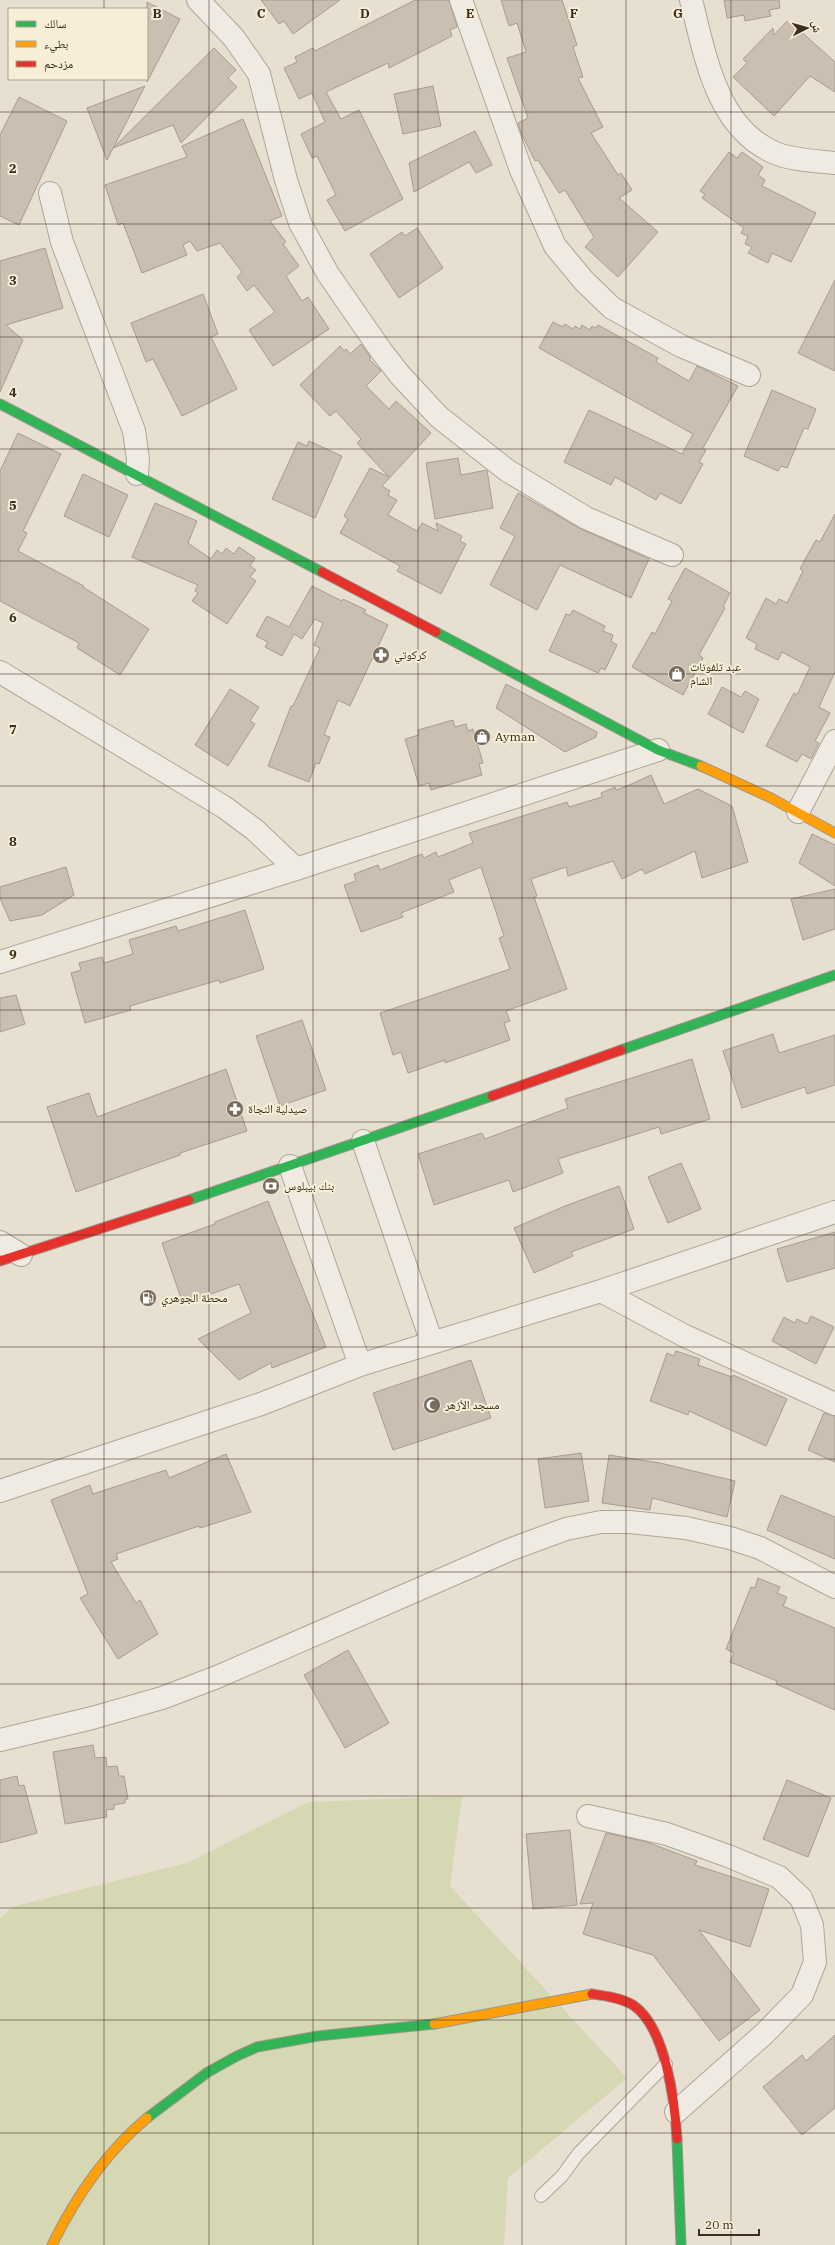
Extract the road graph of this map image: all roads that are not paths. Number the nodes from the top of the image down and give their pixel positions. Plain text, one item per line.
1 (198, 0) edge
2 (461, 0) edge
3 (691, 0) edge
4 (835, 163) edge
5 (50, 193) dead end
6 (749, 376) dead end
7 (0, 404) edge
8 (137, 474) junction
9 (672, 554) dead end
10 (0, 672) edge
11 (835, 741) edge
12 (658, 750) junction
13 (798, 812) junction
14 (835, 833) edge
15 (296, 869) junction
16 (0, 962) edge
17 (835, 975) edge
18 (363, 1141) junction
19 (290, 1166) junction
20 (835, 1212) edge
21 (0, 1242) edge
22 (21, 1254) junction
23 (0, 1261) edge
24 (601, 1291) junction
25 (432, 1343) junction
26 (360, 1365) junction
27 (835, 1404) edge
28 (0, 1491) edge
29 (835, 1586) edge
30 (0, 1740) edge
31 (588, 1816) dead end
32 (666, 2064) junction
33 (676, 2112) junction
34 (541, 2196) dead end
35 (52, 2245) edge
36 (681, 2245) edge

1 - 9 street
2 - 6 street
3 - 4 street
5 - 8 street
7 - 8 street
8 - 12 street
10 - 15 street
11 - 13 street
12 - 13 street
12 - 15 street
13 - 14 street
15 - 16 street
17 - 18 street
18 - 19 street
18 - 25 street
19 - 22 street
19 - 26 street
20 - 24 street
21 - 22 street
22 - 23 street
24 - 25 street
24 - 27 street
25 - 26 street
26 - 28 street
29 - 30 street
31 - 33 street
32 - 33 street
32 - 34 lane
32 - 35 street
33 - 36 street

